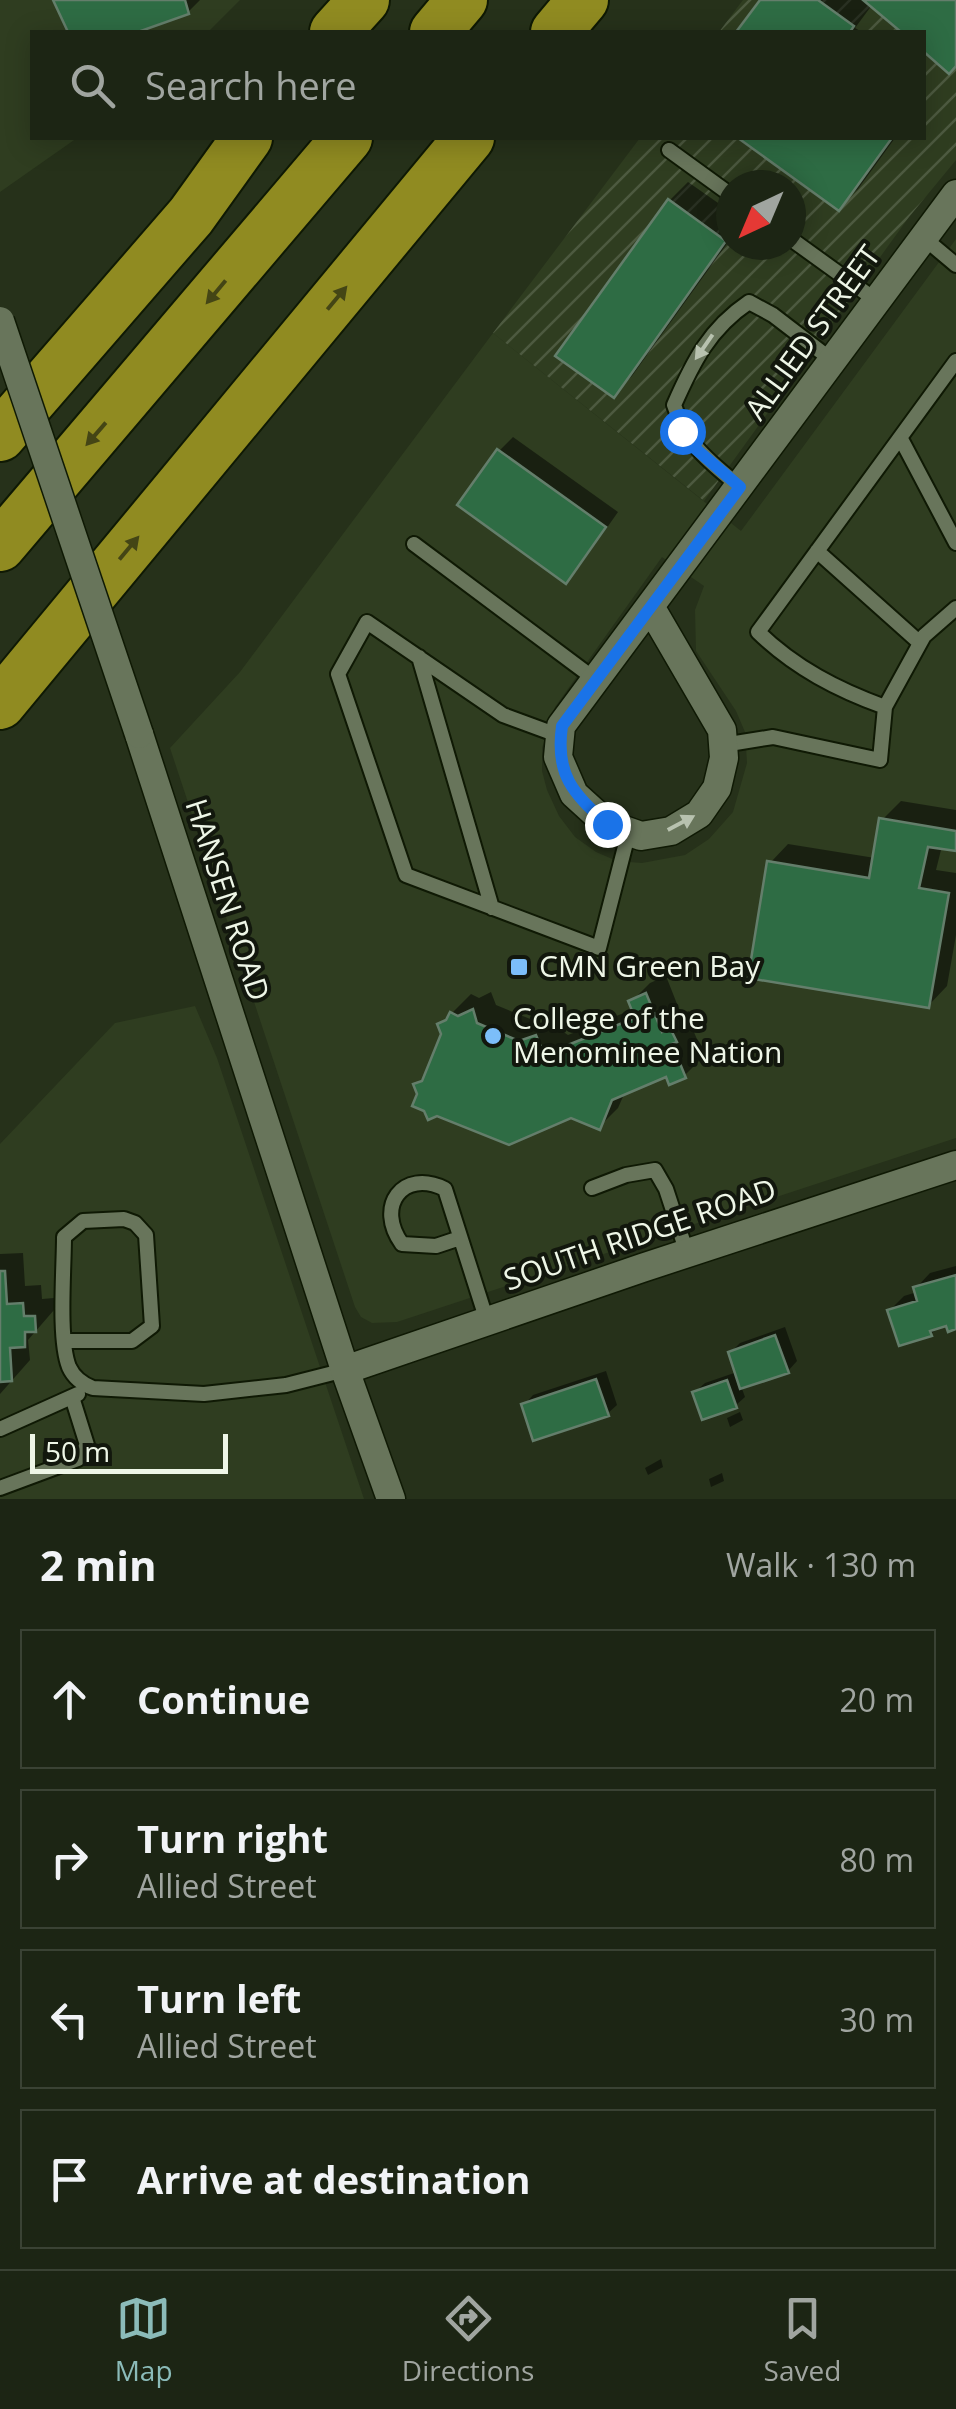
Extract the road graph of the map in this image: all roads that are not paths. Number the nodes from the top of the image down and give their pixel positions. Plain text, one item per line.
1 (364, 0) edge
2 (462, 0) edge
3 (583, 0) edge
4 (337, 30) edge
5 (437, 30) edge
6 (558, 30) edge
7 (236, 140) edge
8 (246, 140) edge
9 (344, 140) edge
10 (467, 140) edge
11 (669, 150) dead end
12 (716, 184) edge
13 (956, 194) edge
14 (924, 238) junction
15 (806, 250) edge
16 (956, 265) edge
17 (877, 301) junction
18 (0, 321) edge
19 (833, 361) junction
20 (956, 362) edge
21 (0, 377) edge
22 (0, 436) edge
23 (901, 438) junction
24 (740, 487) junction
25 (956, 543) edge
26 (414, 544) dead end
27 (0, 546) edge
28 (818, 551) junction
29 (652, 608) junction
30 (956, 608) edge
31 (920, 643) junction
32 (419, 658) junction
33 (596, 680) junction
34 (0, 704) edge
35 (885, 707) junction
36 (560, 736) junction
37 (723, 746) junction
38 (629, 831) junction
39 (492, 908) junction
40 (956, 1165) edge
41 (592, 1188) dead end
42 (460, 1238) junction
43 (688, 1253) junction
44 (487, 1321) junction
45 (66, 1341) junction
46 (345, 1370) junction
47 (93, 1388) junction
48 (72, 1397) junction
49 (0, 1429) edge
50 (0, 1488) edge
51 (391, 1499) edge

1 - 4 highway
2 - 5 highway
3 - 6 highway
7 - 21 highway
8 - 22 highway
9 -> 27 highway
34 -> 10 highway
11 - 12 lane
13 - 14 street, ALLIED STREET
14 - 16 lane
14 - 17 street, ALLIED STREET
15 - 17 lane
17 - 19 street, ALLIED STREET
18 - 46 street, HANSEN ROAD, bridge
19 - 24 street, ALLIED STREET
19 -> 24 lane
20 - 23 lane
23 - 25 lane
23 - 28 lane
24 - 29 street, ALLIED STREET
26 - 33 lane
28 - 31 lane
28 - 35 lane
29 - 33 street, ALLIED STREET
29 - 37 street
30 - 31 lane
31 - 35 lane
32 - 36 lane
32 - 39 lane
32 - 39 lane
33 - 36 street, ALLIED STREET
35 - 37 lane
36 - 38 street
38 -> 37 street
38 - 39 lane
40 - 43 street, SOUTH RIDGE ROAD
41 - 43 lane
42 - 42 lane
42 - 44 lane
43 - 44 street, SOUTH RIDGE ROAD
44 - 46 street, SOUTH RIDGE ROAD
45 - 45 lane
45 - 47 lane
46 - 47 lane
46 - 51 street, HANSEN ROAD
47 - 48 lane
48 - 49 lane
48 - 50 lane

